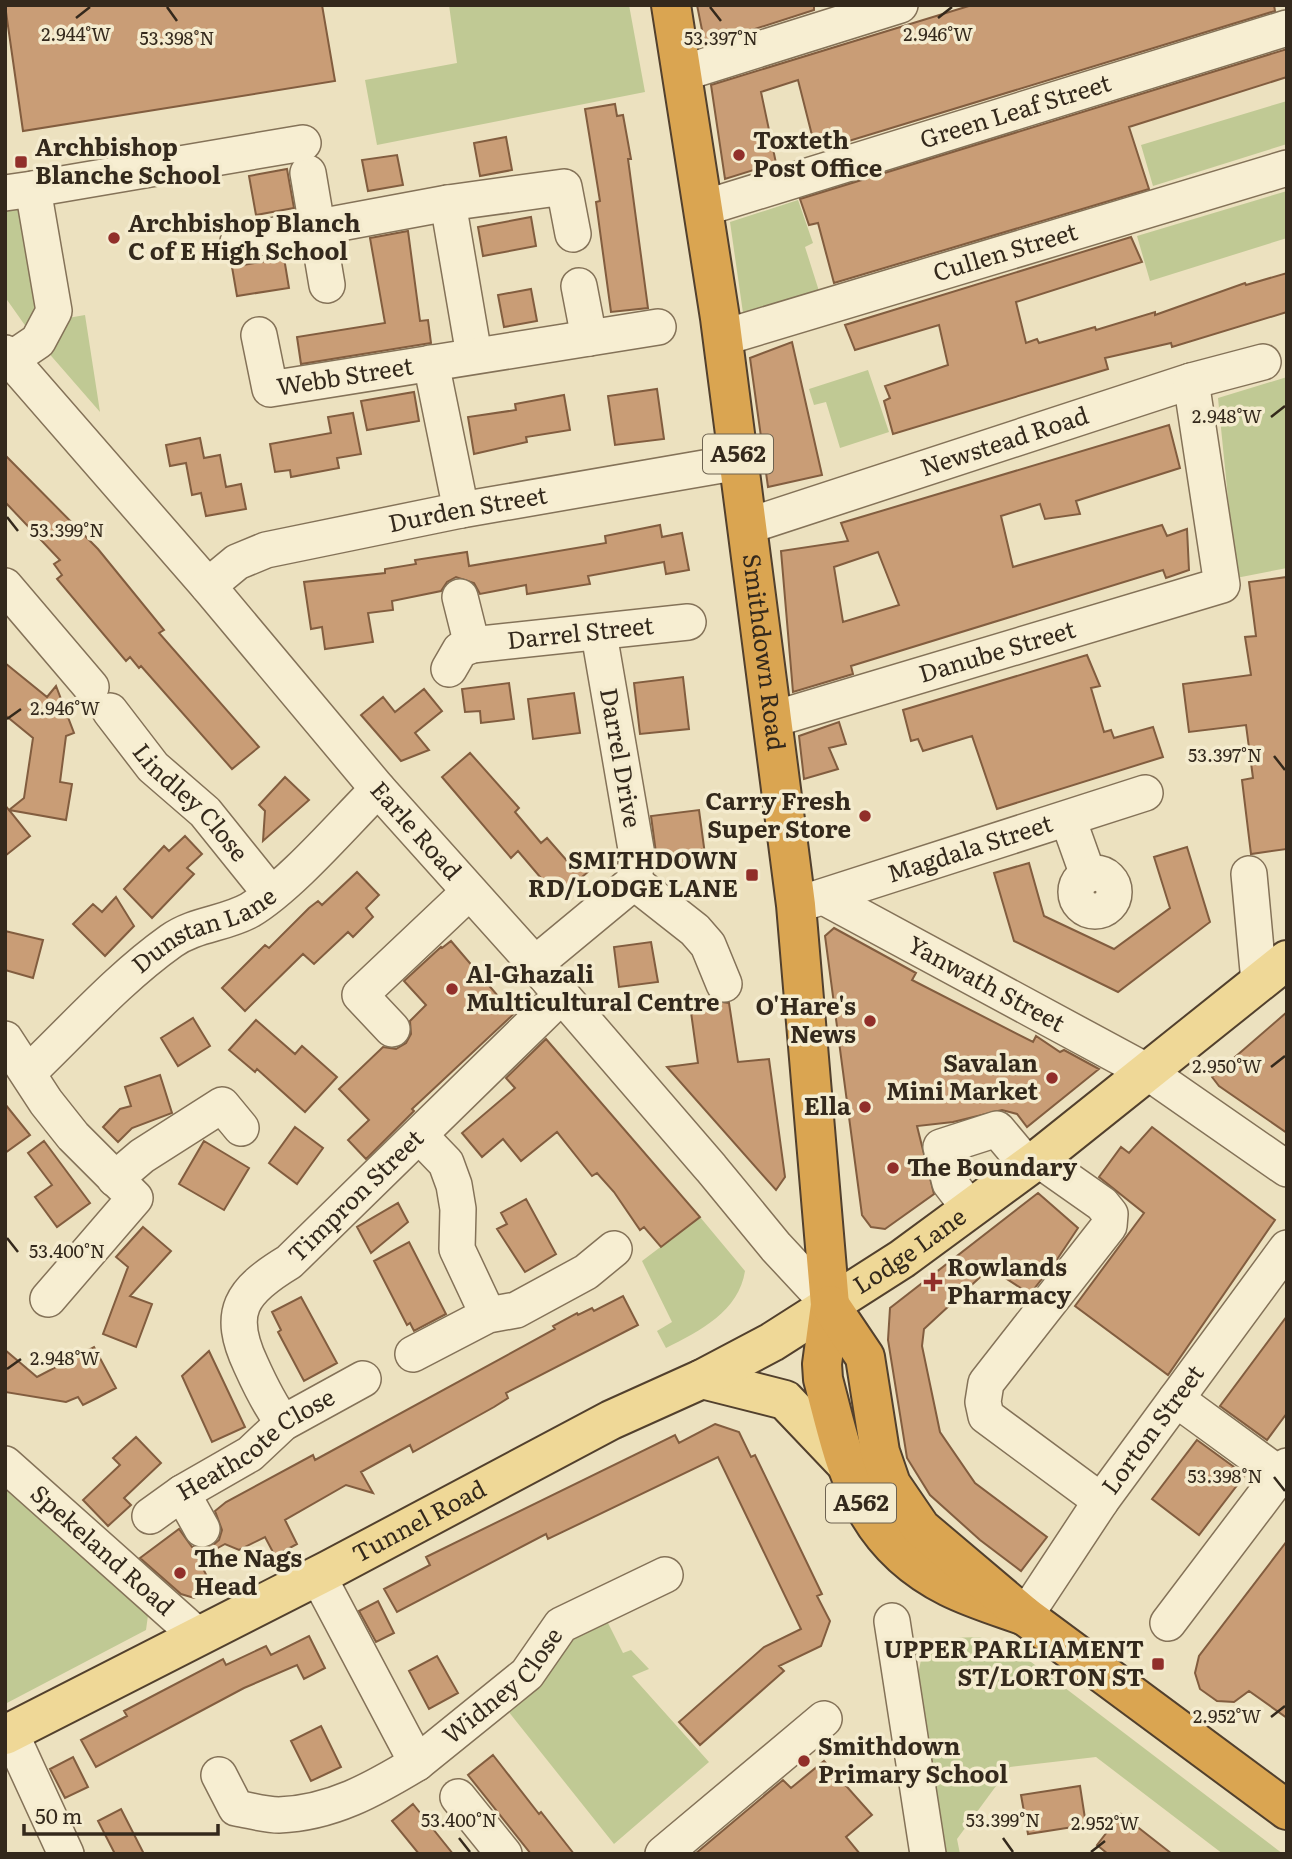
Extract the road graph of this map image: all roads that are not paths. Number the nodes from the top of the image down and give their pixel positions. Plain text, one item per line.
1 (671, 5) edge
2 (900, 5) edge
3 (1287, 28) edge
4 (682, 73) junction
5 (1287, 168) edge
6 (19, 191) edge
7 (448, 203) junction
8 (704, 208) junction
9 (318, 228) junction
10 (573, 234) dead end
11 (238, 242) dead end
12 (327, 285) dead end
13 (579, 286) dead end
14 (658, 327) dead end
15 (259, 335) dead end
16 (589, 338) junction
17 (722, 338) junction
18 (474, 355) junction
19 (8, 357) edge
20 (1277, 358) edge
21 (431, 363) junction
22 (1191, 381) junction
23 (739, 463) junction
24 (461, 510) junction
25 (748, 526) junction
26 (5, 586) edge
27 (208, 586) junction
28 (460, 597) dead end
29 (688, 622) dead end
30 (599, 634) junction
31 (774, 719) junction
32 (378, 789) junction
33 (1145, 793) dead end
34 (1068, 819) junction
35 (1249, 874) dead end
36 (1088, 875) dead end
37 (634, 882) junction
38 (469, 892) junction
39 (271, 894) junction
40 (810, 901) junction
41 (535, 964) junction
42 (1273, 971) edge
43 (724, 984) dead end
44 (561, 996) junction
45 (393, 1029) dead end
46 (16, 1054) edge
47 (1146, 1071) junction
48 (241, 1128) dead end
49 (419, 1136) junction
50 (1033, 1163) junction
51 (1287, 1169) edge
52 (125, 1189) junction
53 (970, 1209) junction
54 (1287, 1248) edge
55 (614, 1249) dead end
56 (48, 1299) dead end
57 (830, 1305) junction
58 (488, 1315) junction
59 (413, 1354) dead end
60 (363, 1379) dead end
61 (702, 1379) junction
62 (1176, 1399) junction
63 (282, 1423) junction
64 (844, 1462) junction
65 (5, 1464) edge
66 (1284, 1474) edge
67 (182, 1493) junction
68 (1101, 1501) junction
69 (150, 1516) dead end
70 (202, 1529) dead end
71 (665, 1575) dead end
72 (318, 1576) junction
73 (1025, 1616) junction
74 (892, 1621) dead end
75 (1168, 1623) dead end
76 (198, 1636) junction
77 (824, 1718) dead end
78 (8, 1734) edge
79 (417, 1763) junction
80 (219, 1775) dead end
81 (458, 1797) dead end
82 (1287, 1810) edge
83 (61, 1852) edge
84 (504, 1854) edge
85 (663, 1854) edge
86 (928, 1854) edge

1 - 4 highway, Smithdown Road / A562
2 - 4 street
3 - 8 street, Green Leaf Street
4 - 8 highway, Smithdown Road / A562
5 - 17 street, Cullen Street
6 - 9 street
6 - 19 street
7 - 9 street
7 - 10 street
7 - 18 street
8 - 17 highway, Smithdown Road / A562
9 - 11 street
9 - 12 street
13 - 16 street
14 - 16 street, Webb Street
15 - 21 street, Webb Street
16 - 18 street, Webb Street
17 - 23 highway, Smithdown Road / A562
18 - 21 street, Webb Street
19 - 27 street, Earle Road
20 - 22 street, Newstead Road
21 - 24 street
22 - 25 street, Newstead Road
22 - 31 street, Danube Street
23 - 24 street, Durden Street
23 - 25 highway, Smithdown Road / A562
24 - 27 street, Durden Street
25 - 31 highway, Smithdown Road / A562
26 - 39 street, Lindley Close
27 - 32 street, Earle Road
28 - 30 street, Darrel Street
29 - 30 street, Darrel Street
30 - 37 street, Darrel Drive
31 - 40 highway, Smithdown Road / A562
32 - 38 street, Earle Road
32 - 39 street, Dunstan Lane
33 - 34 street, Magdala Street
34 - 36 street
34 - 40 street, Magdala Street
35 - 42 street
37 - 41 street
37 - 43 street
38 - 41 street, Earle Road
38 - 45 street
39 - 46 street, Dunstan Lane
40 - 47 street, Yanwath Street
40 - 57 highway, Smithdown Road / A562
41 - 44 street, Earle Road
42 - 47 main road, Lodge Lane
44 - 49 street, Timpron Street
44 - 57 street, Earle Road
46 - 52 street
47 - 50 main road, Lodge Lane
47 - 51 street, Yanwath Street
48 - 52 street
49 - 58 street
49 - 63 street, Timpron Street
50 - 53 main road, Lodge Lane
50 - 53 street
50 - 68 street
52 - 56 street
53 - 57 main road, Lodge Lane
54 - 62 street, Lorton Street
55 - 58 street
57 - 61 main road, Tunnel Road
57 - 64 highway, A562
57 - 73 highway, A562
58 - 59 street
60 - 63 street, Heathcote Close
61 - 64 main road
61 - 72 main road, Tunnel Road
62 - 66 street
62 - 68 street, Lorton Street
63 - 67 street, Heathcote Close
64 - 73 highway, A562
65 - 76 street, Spekeland Road
66 - 75 street
67 - 69 street, Heathcote Close
67 - 70 street
68 - 73 street, Lorton Street
71 - 79 street, Widney Close
72 - 76 main road, Tunnel Road
72 - 79 street, Widney Close
73 - 82 highway, A562
74 - 86 street
76 - 78 main road, Tunnel Road
77 - 85 street
78 - 83 street
79 - 80 street, Widney Close
81 - 84 street

